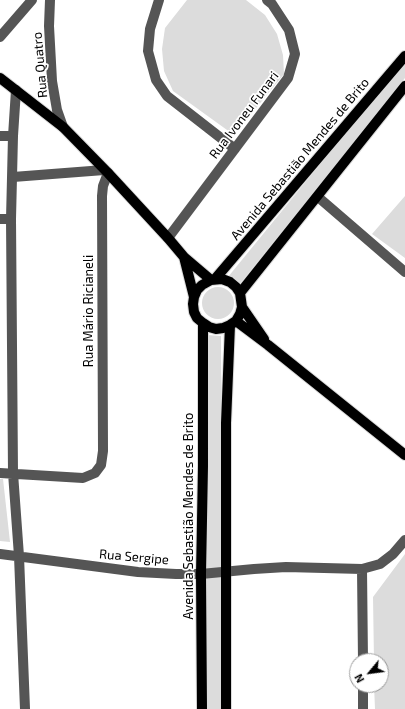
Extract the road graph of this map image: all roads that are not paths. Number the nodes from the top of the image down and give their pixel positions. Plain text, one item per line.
1 (32, 0) edge
2 (50, 0) edge
3 (159, 0) edge
4 (267, 0) edge
5 (0, 37) edge
6 (405, 56) edge
7 (0, 78) edge
8 (405, 86) edge
9 (16, 90) junction
10 (63, 127) junction
11 (0, 136) edge
12 (13, 136) junction
13 (235, 149) junction
14 (106, 172) junction
15 (12, 177) junction
16 (318, 197) junction
17 (0, 219) edge
18 (12, 219) junction
19 (168, 238) junction
20 (184, 257) junction
21 (405, 272) edge
22 (213, 279) junction
23 (240, 293) junction
24 (194, 297) junction
25 (242, 307) junction
26 (233, 323) junction
27 (203, 324) junction
28 (268, 345) junction
29 (405, 455) edge
30 (0, 474) edge
31 (13, 474) junction
32 (405, 540) edge
33 (0, 554) edge
34 (19, 556) junction
35 (362, 569) junction
36 (226, 572) junction
37 (201, 574) junction
38 (363, 653) edge
39 (363, 693) edge
40 (25, 709) edge
41 (202, 709) edge
42 (226, 709) edge
43 (363, 709) edge

1 - 5 street
2 - 10 street, Rua Quatro
3 - 13 street
4 - 13 street, Rua Ivoneu Funari
6 - 22 main road, Avenida Sebastião Mendes de Brito
7 - 9 main road
8 - 16 main road
9 - 10 main road
9 - 12 street
10 - 14 main road
11 - 12 street
12 - 15 street
13 - 19 street, Rua Ivoneu Funari
14 - 15 street
14 - 19 main road
14 - 31 street, Rua Mário Ricianeli
15 - 18 street
16 - 21 street
16 - 23 main road
17 - 18 street
18 - 31 street
19 - 20 main road
20 - 22 main road
20 - 24 main road
22 - 23 main road
22 - 24 main road
23 - 25 main road
24 - 27 main road
25 - 26 main road
25 - 28 main road
26 - 27 main road
26 - 28 main road
26 - 36 main road
27 - 37 main road, Avenida Sebastião Mendes de Brito
28 - 29 main road
30 - 31 street, Rua Mário Ricianeli
31 - 34 street
32 - 35 street, Rua Sergipe
33 - 34 street, Rua Sergipe
34 - 37 street, Rua Sergipe
34 - 40 street
35 - 36 street, Rua Sergipe
35 - 38 street
36 - 37 street, Rua Sergipe
36 - 42 main road
37 - 41 main road, Avenida Sebastião Mendes de Brito
39 - 43 street

